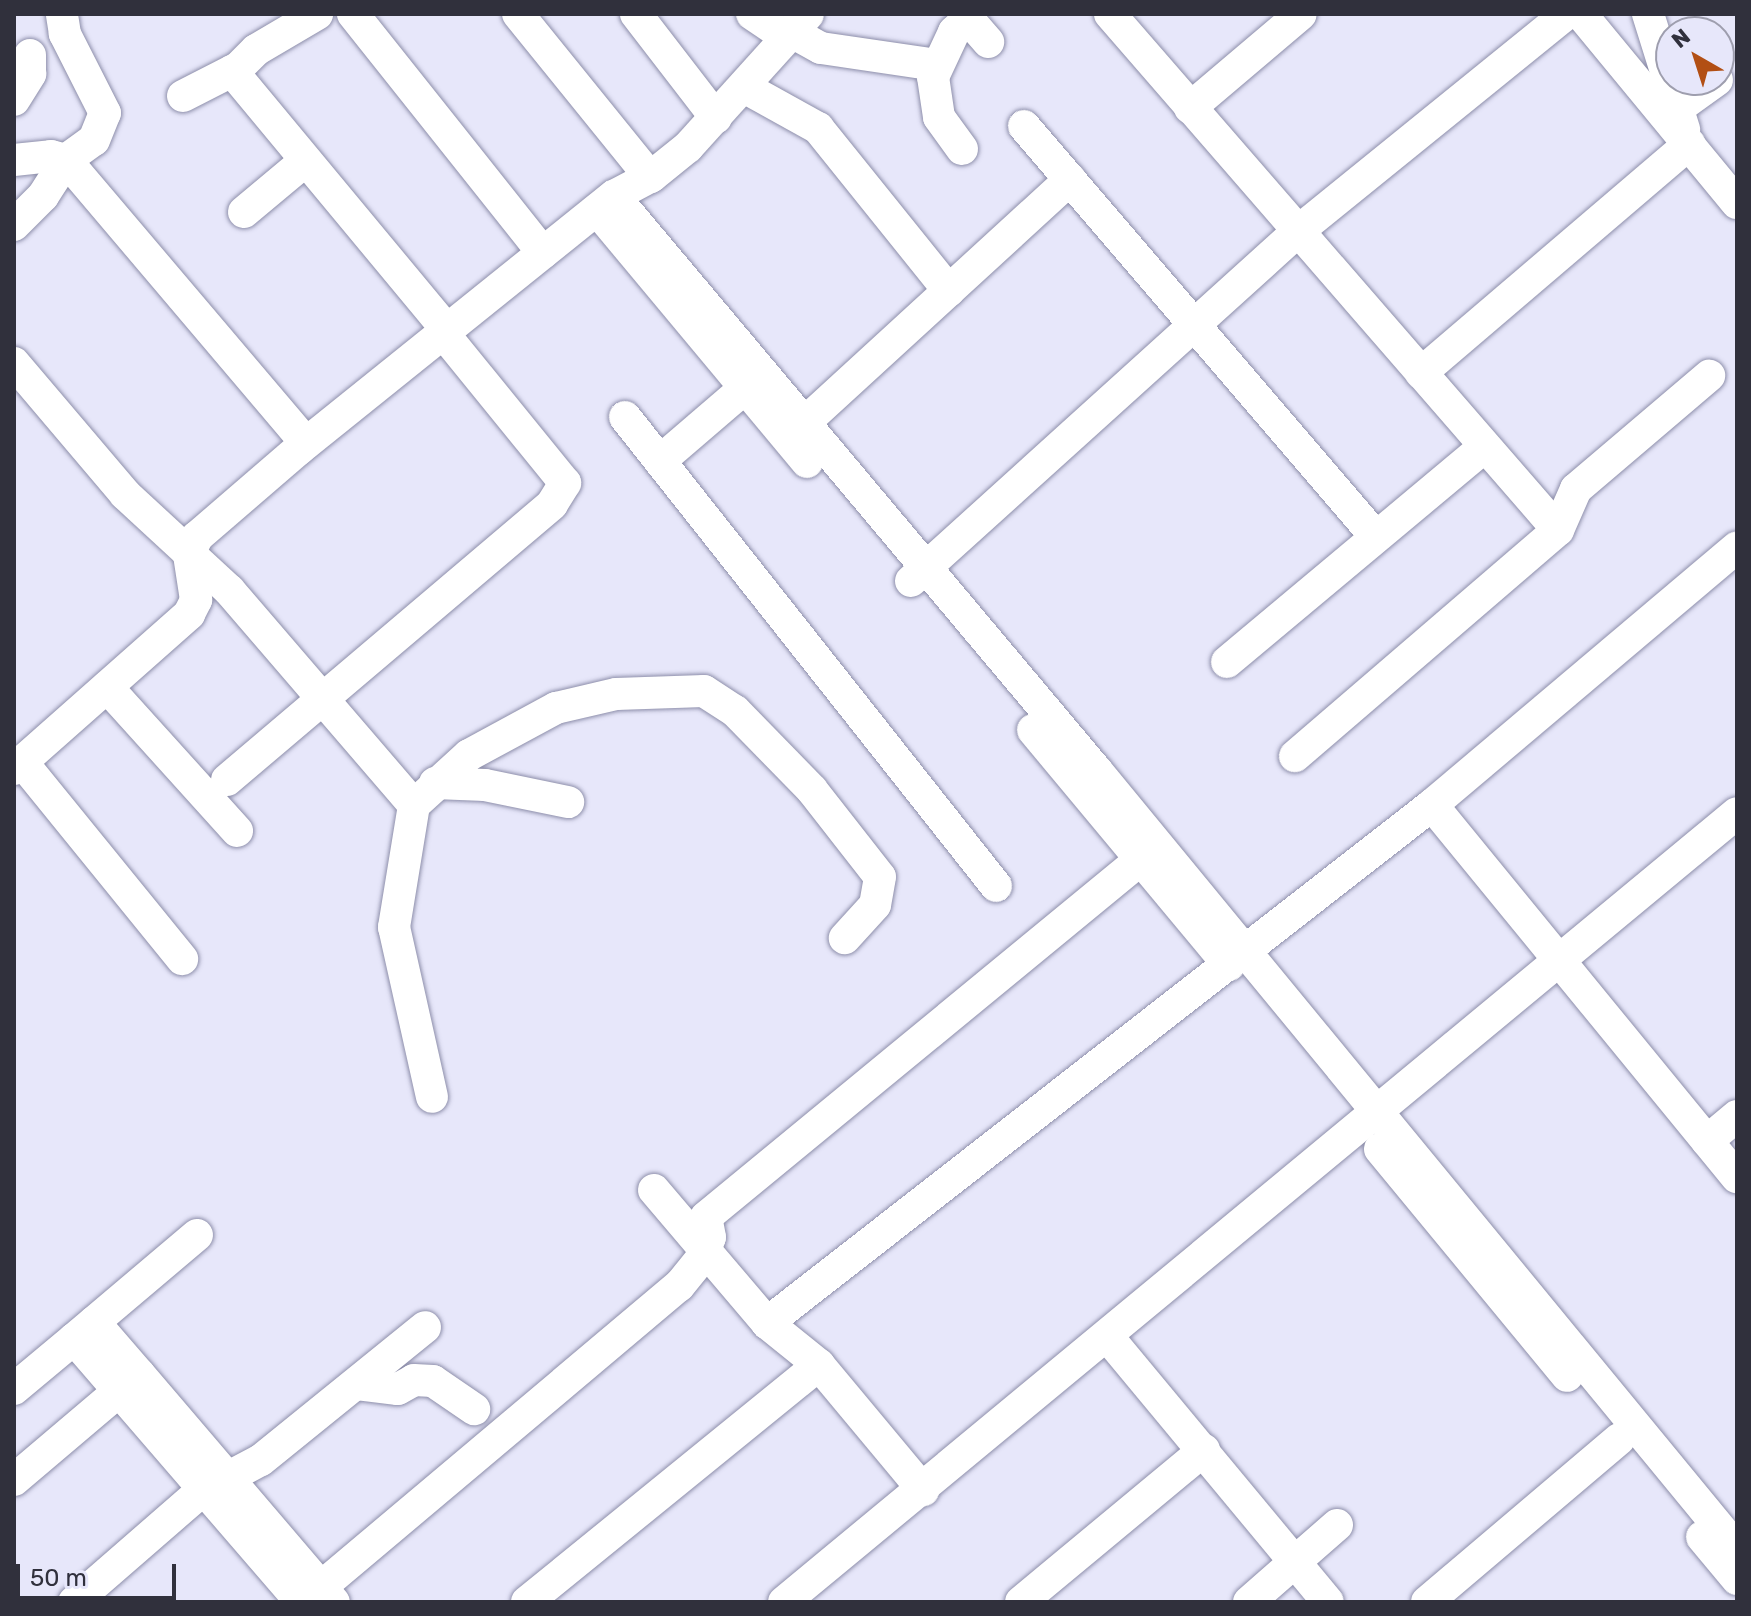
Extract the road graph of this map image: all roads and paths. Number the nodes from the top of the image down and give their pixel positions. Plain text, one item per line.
1 (62, 14) edge
2 (317, 14) edge
3 (353, 14) edge
4 (518, 14) edge
5 (636, 14) edge
6 (752, 14) edge
7 (1110, 14) edge
8 (1301, 14) edge
9 (1566, 14) edge
10 (1581, 14) edge
11 (1648, 14) edge
12 (973, 25) edge
13 (795, 27) edge
14 (19, 54) edge
15 (936, 65) junction
16 (232, 71) junction
17 (744, 87) junction
18 (183, 96) dead end
19 (1695, 96) edge
20 (14, 100) edge
21 (1190, 108) junction
22 (1678, 108) junction
23 (716, 118) junction
24 (1024, 126) dead end
25 (1689, 144) junction
26 (962, 149) dead end
27 (14, 160) edge
28 (66, 160) junction
29 (305, 161) junction
30 (650, 177) junction
31 (1070, 179) junction
32 (606, 203) junction
33 (1737, 203) edge
34 (244, 212) dead end
35 (14, 225) edge
36 (1297, 232) junction
37 (543, 253) junction
38 (949, 291) junction
39 (1197, 323) junction
40 (445, 332) junction
41 (14, 363) edge
42 (1421, 373) junction
43 (1709, 376) dead end
44 (745, 388) junction
45 (625, 417) dead end
46 (796, 431) junction
47 (306, 443) junction
48 (1484, 447) junction
49 (660, 461) junction
50 (1558, 530) junction
51 (1376, 537) junction
52 (1737, 547) edge
53 (191, 550) junction
54 (916, 576) junction
55 (1227, 662) dead end
56 (107, 687) junction
57 (322, 698) junction
58 (1295, 756) dead end
59 (18, 765) edge
60 (227, 780) dead end
61 (424, 794) junction
62 (568, 802) dead end
63 (1432, 805) junction
64 (1737, 813) edge
65 (237, 831) dead end
66 (1139, 861) junction
67 (996, 886) dead end
68 (845, 938) dead end
69 (1562, 958) junction
70 (182, 959) dead end
71 (1237, 959) junction
72 (432, 1097) dead end
73 (1367, 1115) junction
74 (1737, 1116) edge
75 (1707, 1141) junction
76 (1737, 1177) edge
77 (654, 1190) dead end
78 (197, 1235) dead end
79 (705, 1249) junction
80 (767, 1323) junction
81 (425, 1327) dead end
82 (84, 1330) junction
83 (1108, 1337) junction
84 (392, 1352) junction
85 (819, 1365) junction
86 (420, 1381) junction
87 (129, 1382) junction
88 (357, 1384) junction
89 (14, 1389) edge
90 (474, 1409) dead end
91 (1619, 1439) junction
92 (1204, 1450) junction
93 (14, 1480) edge
94 (216, 1483) junction
95 (923, 1490) junction
96 (1337, 1525) dead end
97 (1737, 1549) edge
98 (1296, 1563) junction
99 (1737, 1579) edge
100 (309, 1598) edge
101 (74, 1602) edge
102 (527, 1602) edge
103 (784, 1602) edge
104 (1021, 1602) edge
105 (1249, 1602) edge
106 (1328, 1602) edge
107 (1427, 1602) edge

1 - 28 street
2 - 16 street
3 - 37 street
4 - 30 street
5 - 23 street
6 - 13 street
7 - 21 street
8 - 21 street
9 - 36 street
10 - 25 street
11 - 22 street
12 - 15 street
13 - 15 street
13 - 17 street
14 - 20 street
15 - 26 street
16 - 18 street
16 - 29 street
17 - 23 street
17 - 38 street
19 - 22 street
21 - 36 street
22 - 25 street
23 - 30 street
24 - 31 street
25 - 33 street
25 - 42 street
27 - 28 street
28 - 35 street
28 - 47 street
29 - 34 street
29 - 40 street
30 - 32 street
31 - 38 street
31 - 39 street
32 - 37 street
32 - 44 street
32 - 46 street
36 - 39 street
36 - 42 street
37 - 40 street
38 - 46 street
39 - 51 street
39 - 54 street
40 - 47 street
40 - 57 street
41 - 53 street
42 - 48 street
43 - 50 street
44 - 46 street
44 - 49 street
45 - 49 street
46 - 54 street
47 - 53 street
48 - 50 street
48 - 51 street
49 - 67 street
50 - 58 street
51 - 55 street
52 - 63 street
53 - 56 street
53 - 57 street
54 - 66 street
54 - 71 street
56 - 59 street
56 - 65 street
57 - 60 street
57 - 61 street
59 - 70 street
61 - 62 street
61 - 68 street
61 - 72 street
63 - 69 street
63 - 71 street
64 - 69 street
66 - 71 street
66 - 79 street
69 - 73 street
69 - 75 street
71 - 73 street
71 - 80 street
73 - 83 street
73 - 91 street
73 - 97 street
74 - 75 street
75 - 76 street
77 - 79 street
78 - 82 street
79 - 80 street
79 - 100 street
80 - 85 street
81 - 84 street
82 - 87 street
82 - 89 street
83 - 92 street
83 - 95 street
84 - 86 street
84 - 88 street
85 - 95 street
85 - 102 street
86 - 88 street
86 - 90 street
87 - 93 street
87 - 94 street
88 - 94 street
91 - 99 street
91 - 107 street
92 - 98 street
92 - 104 street
94 - 100 street
94 - 101 street
95 - 103 street
96 - 98 street
98 - 105 street
98 - 106 street

